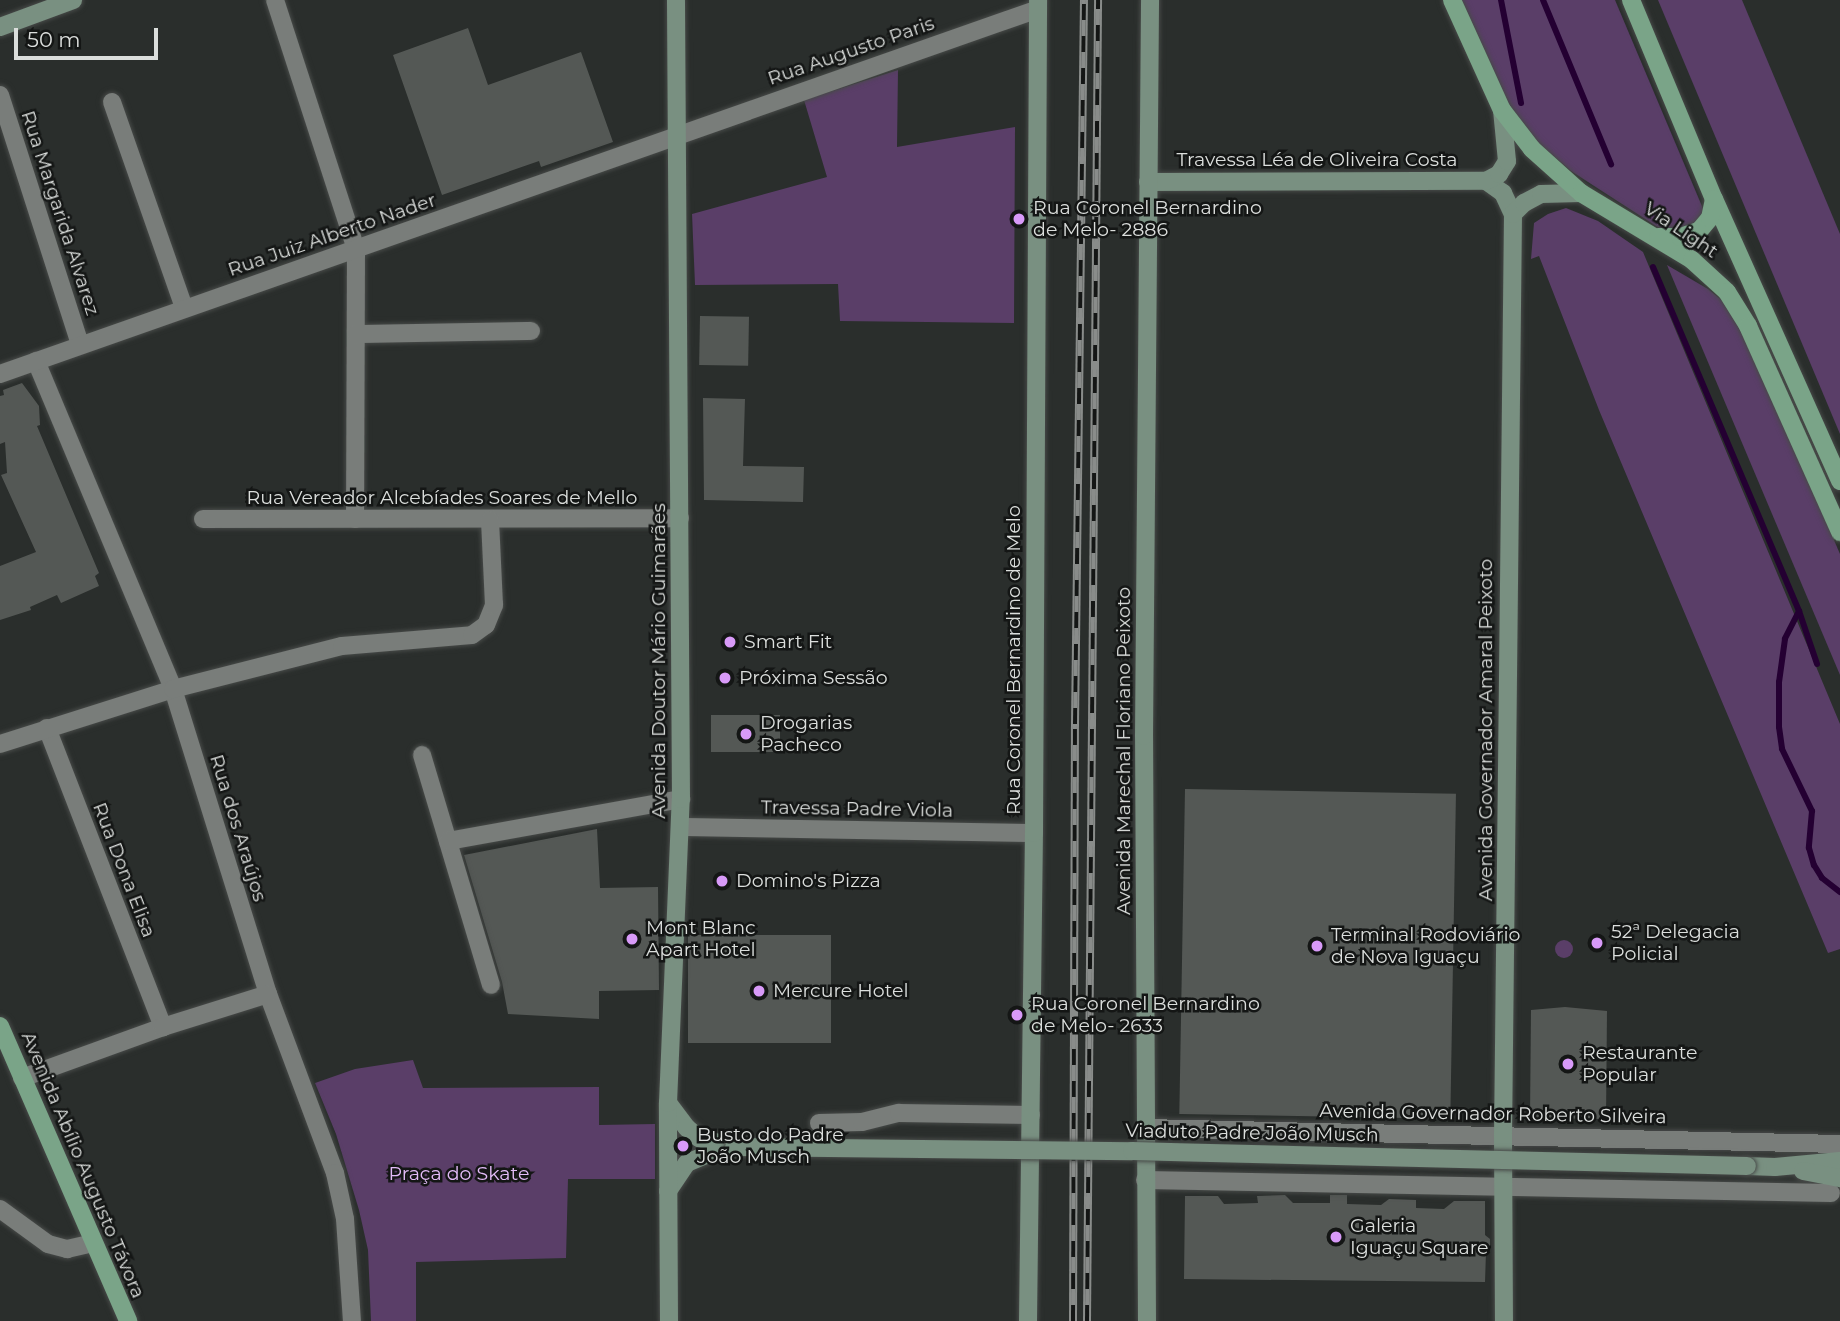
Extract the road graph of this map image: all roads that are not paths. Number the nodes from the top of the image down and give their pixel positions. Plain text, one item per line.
1 (73, 0) edge
2 (275, 0) edge
3 (676, 0) edge
4 (1150, 0) edge
5 (1452, 0) edge
6 (1631, 0) edge
7 (1038, 4) edge
8 (0, 27) edge
9 (0, 95) edge
10 (112, 102) dead end
11 (1502, 110) junction
12 (678, 136) junction
13 (1486, 181) junction
14 (1148, 182) junction
15 (1581, 193) junction
16 (1714, 199) junction
17 (1513, 214) junction
18 (1658, 237) junction
19 (356, 249) junction
20 (184, 308) junction
21 (531, 331) dead end
22 (356, 334) junction
23 (80, 344) junction
24 (36, 361) junction
25 (0, 374) edge
26 (1840, 481) edge
27 (203, 519) dead end
28 (355, 519) junction
29 (680, 519) junction
30 (491, 520) junction
31 (1840, 533) edge
32 (173, 688) junction
33 (47, 729) junction
34 (0, 744) edge
35 (422, 755) dead end
36 (681, 799) junction
37 (680, 827) junction
38 (1034, 833) junction
39 (448, 841) junction
40 (491, 985) dead end
41 (268, 994) junction
42 (0, 1026) edge
43 (163, 1027) junction
44 (22, 1077) junction
45 (668, 1103) junction
46 (1031, 1115) junction
47 (819, 1123) dead end
48 (1145, 1128) junction
49 (1503, 1134) junction
50 (1840, 1144) edge
51 (730, 1146) junction
52 (1840, 1161) edge
53 (1776, 1167) junction
54 (1145, 1180) junction
55 (1836, 1185) edge
56 (1503, 1186) junction
57 (668, 1191) junction
58 (0, 1209) edge
59 (93, 1242) junction
60 (128, 1321) edge
61 (352, 1321) edge
62 (669, 1321) edge
63 (1028, 1321) edge
64 (1147, 1321) edge
65 (1504, 1321) edge

1 - 8 main road
2 - 19 street
3 - 12 main road, Avenida Doutor Mário Guimarães
4 - 14 main road, Avenida Marechal Floriano Peixoto
5 - 11 main road, Via Light
6 - 16 main road, Via Light
7 - 12 street, Rua Augusto Paris
7 - 38 main road, Rua Coronel Bernardino de Melo
9 - 23 street, Rua Margarida Alvarez
10 - 20 street
11 - 13 main road
11 - 15 main road, Via Light
12 - 19 street, Rua Juiz Alberto Nader
12 - 29 main road, Avenida Doutor Mário Guimarães
13 - 14 main road, Travessa Léa de Oliveira Costa
13 - 17 main road
14 - 48 main road, Avenida Marechal Floriano Peixoto
15 - 17 main road
15 - 18 main road, Via Light
16 - 18 main road
16 - 26 main road, Via Light
17 - 49 main road, Avenida Governador Amaral Peixoto
18 - 31 main road, Via Light
19 - 20 street, Rua Juiz Alberto Nader
19 - 22 street
20 - 23 street, Rua Juiz Alberto Nader
21 - 22 street
22 - 28 street
23 - 24 street, Rua Juiz Alberto Nader
24 - 25 street, Rua Juiz Alberto Nader
24 - 32 street, Rua dos Araújos
27 - 28 street, Rua Vereador Alcebíades Soares de Mello
28 - 30 street, Rua Vereador Alcebíades Soares de Mello
29 - 30 street, Rua Vereador Alcebíades Soares de Mello
29 - 36 main road, Avenida Doutor Mário Guimarães
30 - 32 street
32 - 33 street
32 - 41 street, Rua dos Araújos
33 - 34 street
33 - 43 street, Rua Dona Elisa
35 - 39 street
36 - 37 main road, Avenida Doutor Mário Guimarães
36 - 39 street
37 - 38 street, Travessa Padre Viola
37 - 45 main road, Avenida Doutor Mário Guimarães
38 - 46 main road, Rua Coronel Bernardino de Melo
39 - 40 street
41 - 43 street
41 - 61 street, Rua dos Araújos
42 - 44 main road, Avenida Abílio Augusto Távora
43 - 44 street
44 - 59 main road, Avenida Abílio Augusto Távora
45 - 51 main road, Viaduto Padre João Musch
45 - 57 main road, Avenida Doutor Mário Guimarães
46 - 47 street
46 - 63 main road, Rua Coronel Bernardino de Melo
48 - 49 street, Avenida Governador Roberto Silveira
48 - 54 main road, Avenida Marechal Floriano Peixoto
49 - 50 street, Avenida Governador Roberto Silveira
49 - 56 main road, Avenida Governador Amaral Peixoto
51 - 53 main road, Viaduto Padre João Musch, bridge
51 - 57 main road, Viaduto Padre João Musch
52 - 53 main road, Viaduto Padre João Musch
53 - 55 main road, Viaduto Padre João Musch
54 - 56 street
54 - 64 main road, Avenida Marechal Floriano Peixoto
55 - 56 street
56 - 65 main road, Avenida Governador Amaral Peixoto
57 - 62 main road, Avenida Doutor Mário Guimarães
58 - 59 street
59 - 60 main road, Avenida Abílio Augusto Távora

